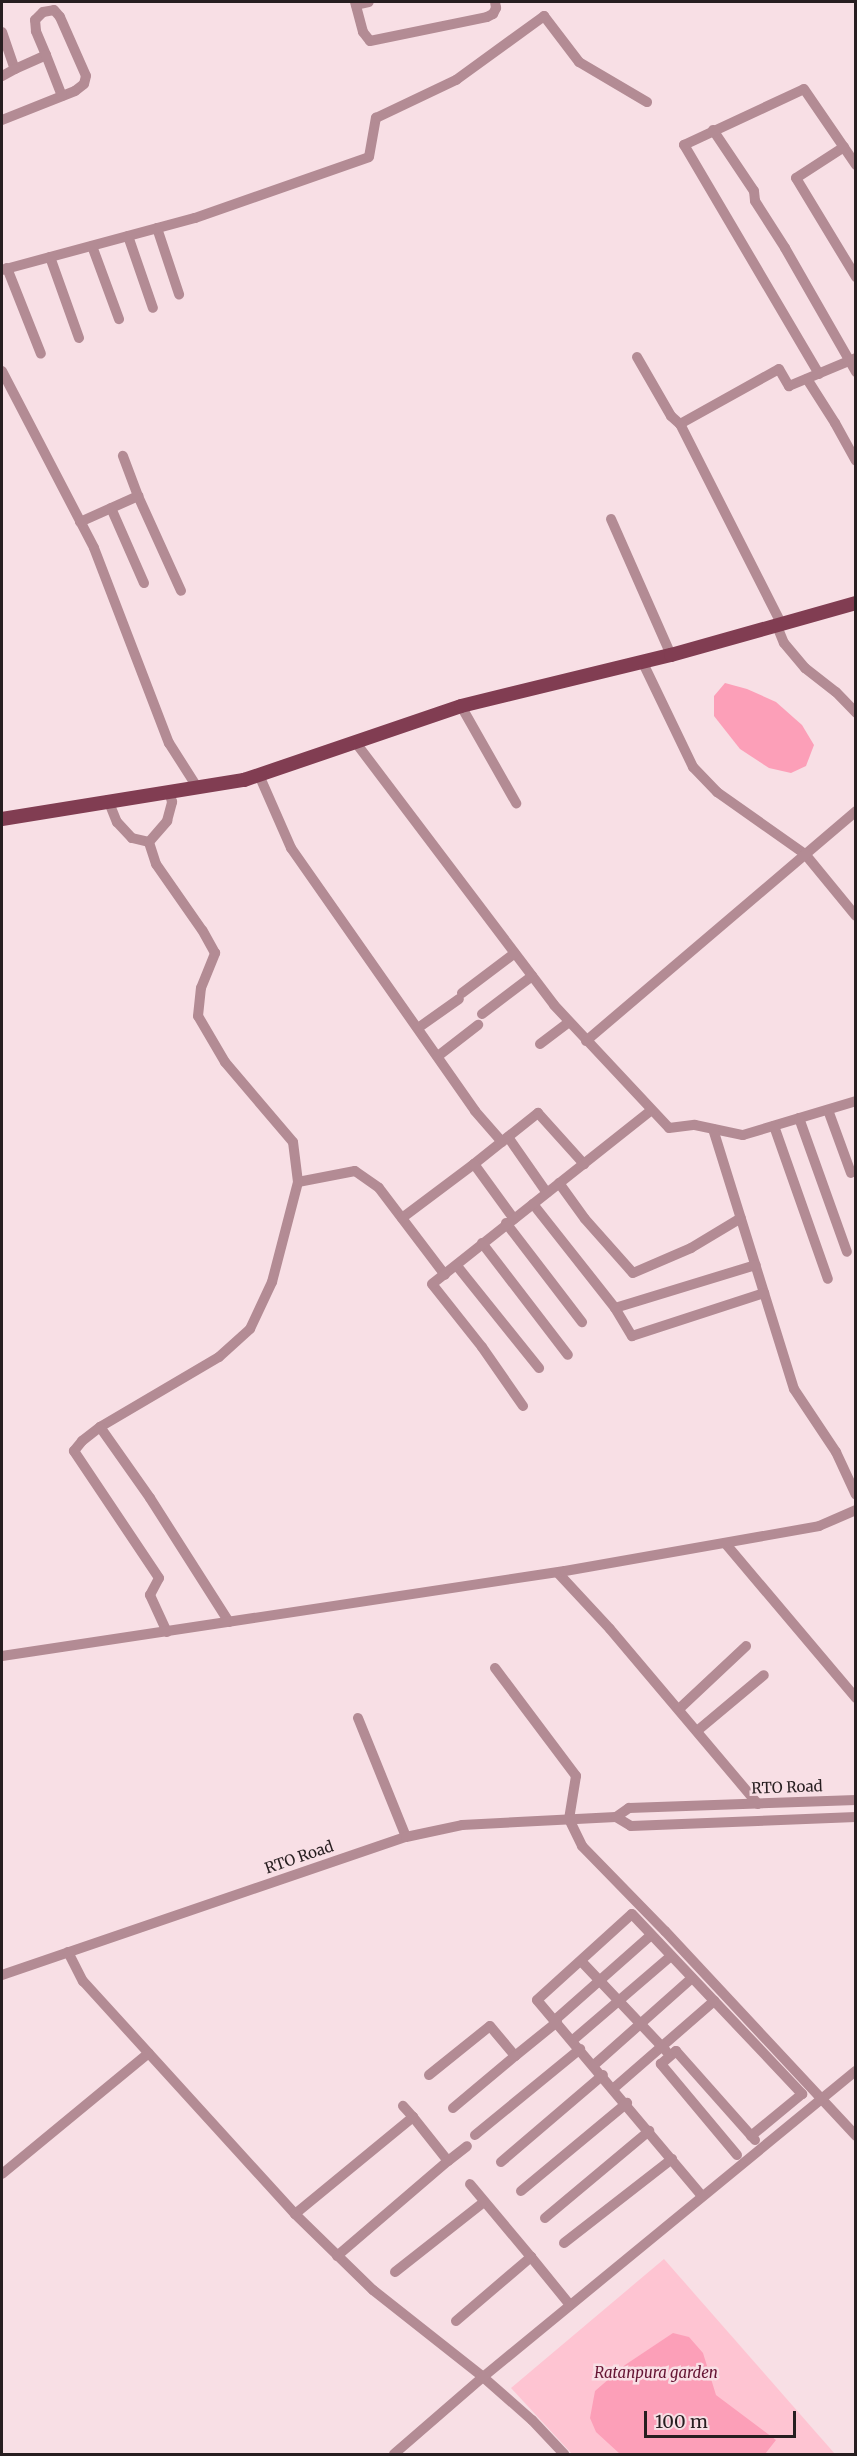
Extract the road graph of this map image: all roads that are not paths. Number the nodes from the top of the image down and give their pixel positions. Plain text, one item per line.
1 (369, 2) edge
2 (495, 2) edge
3 (356, 3) edge
4 (2, 32) edge
5 (46, 55) junction
6 (15, 69) junction
7 (2, 76) edge
8 (62, 96) junction
9 (647, 102) dead end
10 (2, 120) edge
11 (713, 130) junction
12 (844, 147) junction
13 (855, 165) edge
14 (157, 228) junction
15 (128, 236) junction
16 (92, 246) junction
17 (50, 257) junction
18 (4, 269) edge
19 (855, 277) edge
20 (180, 294) dead end
21 (153, 308) dead end
22 (119, 319) dead end
23 (80, 338) dead end
24 (41, 354) dead end
25 (637, 357) dead end
26 (852, 359) edge
27 (2, 371) edge
28 (855, 372) edge
29 (819, 374) junction
30 (807, 379) junction
31 (680, 424) junction
32 (123, 456) dead end
33 (855, 461) edge
34 (138, 496) junction
35 (111, 508) junction
36 (611, 519) dead end
37 (80, 522) junction
38 (144, 583) dead end
39 (181, 591) dead end
40 (855, 603) edge
41 (779, 626) junction
42 (671, 655) junction
43 (642, 661) junction
44 (461, 706) junction
45 (855, 713) edge
46 (356, 743) junction
47 (259, 775) junction
48 (197, 787) junction
49 (169, 791) junction
50 (108, 800) junction
51 (516, 803) dead end
52 (855, 811) edge
53 (2, 819) edge
54 (149, 842) junction
55 (805, 854) junction
56 (855, 916) edge
57 (514, 953) junction
58 (532, 976) junction
59 (569, 1022) junction
60 (418, 1028) junction
61 (586, 1041) junction
62 (540, 1044) dead end
63 (438, 1056) junction
64 (855, 1102) edge
65 (828, 1110) junction
66 (650, 1111) junction
67 (799, 1118) junction
68 (774, 1126) junction
69 (713, 1129) junction
70 (505, 1139) junction
71 (474, 1164) junction
72 (584, 1164) junction
73 (850, 1173) dead end
74 (298, 1182) junction
75 (559, 1183) junction
76 (547, 1193) junction
77 (533, 1204) junction
78 (402, 1218) junction
79 (741, 1218) junction
80 (510, 1221) junction
81 (482, 1243) junction
82 (847, 1252) dead end
83 (756, 1265) junction
84 (457, 1266) junction
85 (445, 1275) junction
86 (828, 1279) dead end
87 (764, 1293) junction
88 (615, 1308) junction
89 (582, 1322) dead end
90 (568, 1355) dead end
91 (539, 1368) dead end
92 (523, 1406) dead end
93 (100, 1427) junction
94 (855, 1495) edge
95 (855, 1510) edge
96 (725, 1543) junction
97 (558, 1573) junction
98 (229, 1622) junction
99 (167, 1632) junction
100 (746, 1646) dead end
101 (2, 1656) edge
102 (495, 1668) dead end
103 (764, 1675) dead end
104 (855, 1698) edge
105 (679, 1709) junction
106 (358, 1718) dead end
107 (697, 1731) junction
108 (837, 1800) junction
109 (855, 1800) edge
110 (758, 1804) junction
111 (855, 1816) edge
112 (616, 1817) junction
113 (836, 1817) junction
114 (569, 1819) junction
115 (406, 1836) junction
116 (651, 1935) junction
117 (68, 1952) junction
118 (671, 1956) junction
119 (581, 1961) junction
120 (2, 1975) edge
121 (692, 1978) junction
122 (600, 1980) junction
123 (619, 2001) junction
124 (714, 2001) junction
125 (556, 2021) junction
126 (640, 2024) junction
127 (577, 2045) junction
128 (662, 2046) junction
129 (148, 2053) junction
130 (515, 2056) junction
131 (670, 2056) junction
132 (594, 2065) junction
133 (855, 2071) edge
134 (429, 2075) dead end
135 (603, 2075) junction
136 (614, 2088) junction
137 (820, 2098) junction
138 (627, 2103) junction
139 (403, 2106) dead end
140 (453, 2108) dead end
141 (413, 2117) junction
142 (649, 2131) junction
143 (476, 2135) dead end
144 (751, 2136) junction
145 (855, 2136) edge
146 (467, 2146) dead end
147 (762, 2147) junction
148 (737, 2155) dead end
149 (672, 2159) junction
150 (448, 2161) junction
151 (501, 2162) dead end
152 (2, 2174) edge
153 (470, 2184) dead end
154 (521, 2191) dead end
155 (702, 2196) junction
156 (484, 2202) junction
157 (295, 2214) junction
158 (545, 2218) dead end
159 (564, 2243) dead end
160 (338, 2256) junction
161 (531, 2257) junction
162 (395, 2272) dead end
163 (570, 2305) junction
164 (456, 2321) dead end
165 (483, 2377) junction
166 (394, 2454) edge
167 (564, 2454) edge

1 - 3 street
2 - 3 street
4 - 6 street
5 - 6 street
5 - 8 street
5 - 8 street
6 - 7 street
8 - 10 street
9 - 14 street
11 - 12 street
11 - 26 street
11 - 29 street
12 - 13 street
12 - 19 street
14 - 15 street
14 - 20 street
15 - 16 street
15 - 21 street
16 - 17 street
16 - 22 street
17 - 18 street
17 - 23 street
18 - 24 street
25 - 31 street
26 - 28 street
26 - 29 street
27 - 37 street
29 - 30 street
30 - 31 street
30 - 33 street
31 - 41 street
32 - 34 street
34 - 35 street
34 - 39 street
35 - 37 street
35 - 38 street
36 - 42 street
37 - 48 street
40 - 41 main road
41 - 42 main road
41 - 45 street
42 - 43 main road
43 - 44 main road
43 - 55 street
44 - 46 main road
44 - 51 street
46 - 47 main road
46 - 57 street
47 - 48 main road
47 - 60 street
48 - 49 main road
49 - 50 main road
49 - 54 street
50 - 53 main road
50 - 54 street
52 - 55 street
54 - 74 street
55 - 56 street
55 - 61 street
57 - 58 street
57 - 60 street
58 - 59 street
58 - 63 street
59 - 61 street
59 - 62 street
60 - 63 street
61 - 66 street
63 - 70 street
64 - 65 street
65 - 67 street
65 - 73 street
66 - 69 street
66 - 72 street
67 - 68 street
67 - 82 street
68 - 69 street
68 - 86 street
69 - 79 street
70 - 71 street
70 - 72 street
70 - 76 street
71 - 78 street
71 - 80 street
72 - 75 street
74 - 78 street
74 - 93 street
75 - 76 street
75 - 79 street
76 - 77 street
77 - 80 street
77 - 88 street
78 - 85 street
79 - 83 street
80 - 81 street
80 - 89 street
81 - 84 street
81 - 90 street
83 - 87 street
83 - 88 street
84 - 85 street
84 - 91 street
85 - 92 street
87 - 88 street
87 - 94 street
93 - 98 street
93 - 99 street
95 - 96 street
96 - 97 street
96 - 104 street
97 - 98 street
97 - 105 street
98 - 99 street
99 - 101 street
100 - 105 street
102 - 114 street
103 - 107 street
105 - 107 street
106 - 115 street
107 - 110 street
108 - 109 street, RTO Road
108 - 110 street, RTO Road
108 - 113 street
110 - 112 street, RTO Road
111 - 113 street, RTO Road
112 - 113 street, RTO Road
112 - 114 street, RTO Road
114 - 115 street, RTO Road
114 - 137 street
115 - 117 street, RTO Road
116 - 118 street
116 - 119 street
116 - 122 street
117 - 120 street, RTO Road
117 - 129 street
118 - 121 street
118 - 123 street
119 - 122 street
119 - 125 street
121 - 124 street
121 - 126 street
122 - 123 street
122 - 125 street
123 - 126 street
123 - 127 street
124 - 128 street
124 - 144 street
125 - 127 street
125 - 130 street
126 - 128 street
126 - 132 street
127 - 132 street
127 - 143 street
128 - 131 street
128 - 136 street
129 - 152 street
129 - 157 street
130 - 134 street
130 - 140 street
131 - 144 street
131 - 148 street
132 - 135 street
133 - 137 street
135 - 136 street
135 - 151 street
136 - 138 street
137 - 145 street
137 - 147 street
138 - 142 street
138 - 154 street
139 - 141 street
141 - 150 street
141 - 157 street
142 - 149 street
142 - 158 street
144 - 147 street
146 - 150 street
147 - 155 street
149 - 155 street
149 - 159 street
150 - 160 street
153 - 156 street
155 - 163 street
156 - 161 street
156 - 162 street
157 - 160 street
160 - 165 street
161 - 163 street
161 - 164 street
163 - 165 street
165 - 166 street
165 - 167 street

